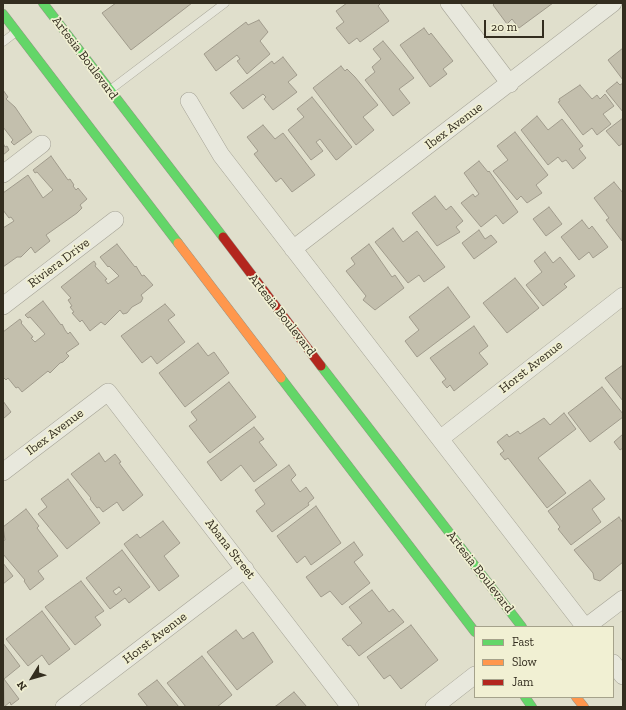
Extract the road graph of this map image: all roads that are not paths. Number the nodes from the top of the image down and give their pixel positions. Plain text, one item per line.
1 (226, 3) edge
2 (449, 3) edge
3 (613, 3) edge
4 (47, 4) edge
5 (3, 14) edge
6 (16, 32) junction
7 (3, 42) edge
8 (510, 84) junction
9 (110, 90) junction
10 (189, 101) dead end
11 (42, 144) dead end
12 (3, 174) edge
13 (115, 220) dead end
14 (293, 248) junction
15 (623, 296) edge
16 (3, 306) edge
17 (108, 392) joint
18 (440, 439) junction
19 (3, 472) edge
20 (245, 569) junction
21 (623, 598) edge
22 (521, 626) edge
23 (585, 626) edge
24 (587, 626) edge
25 (474, 631) edge
26 (614, 664) edge
27 (474, 676) edge
28 (623, 676) edge
29 (526, 698) edge
30 (577, 698) edge
31 (64, 707) edge
32 (350, 707) edge
33 (434, 707) edge
34 (532, 707) edge
35 (584, 707) edge

1 - 9 lane
2 - 8 street
3 - 8 street, Ibex Avenue
4 - 9 main road, Artesia Boulevard
5 - 6 main road
6 - 7 lane
6 - 25 main road
8 - 14 street, Ibex Avenue
9 - 22 main road, Artesia Boulevard
10 - 14 street
11 - 12 street
13 - 16 street, Riviera Drive
14 - 18 street
15 - 18 street, Horst Avenue
17 - 19 street, Ibex Avenue
17 - 20 street, Abana Street
18 - 23 street
20 - 31 street, Horst Avenue
20 - 32 street, Abana Street
21 - 24 street
26 - 28 street
27 - 33 street
29 - 34 main road
30 - 35 main road

